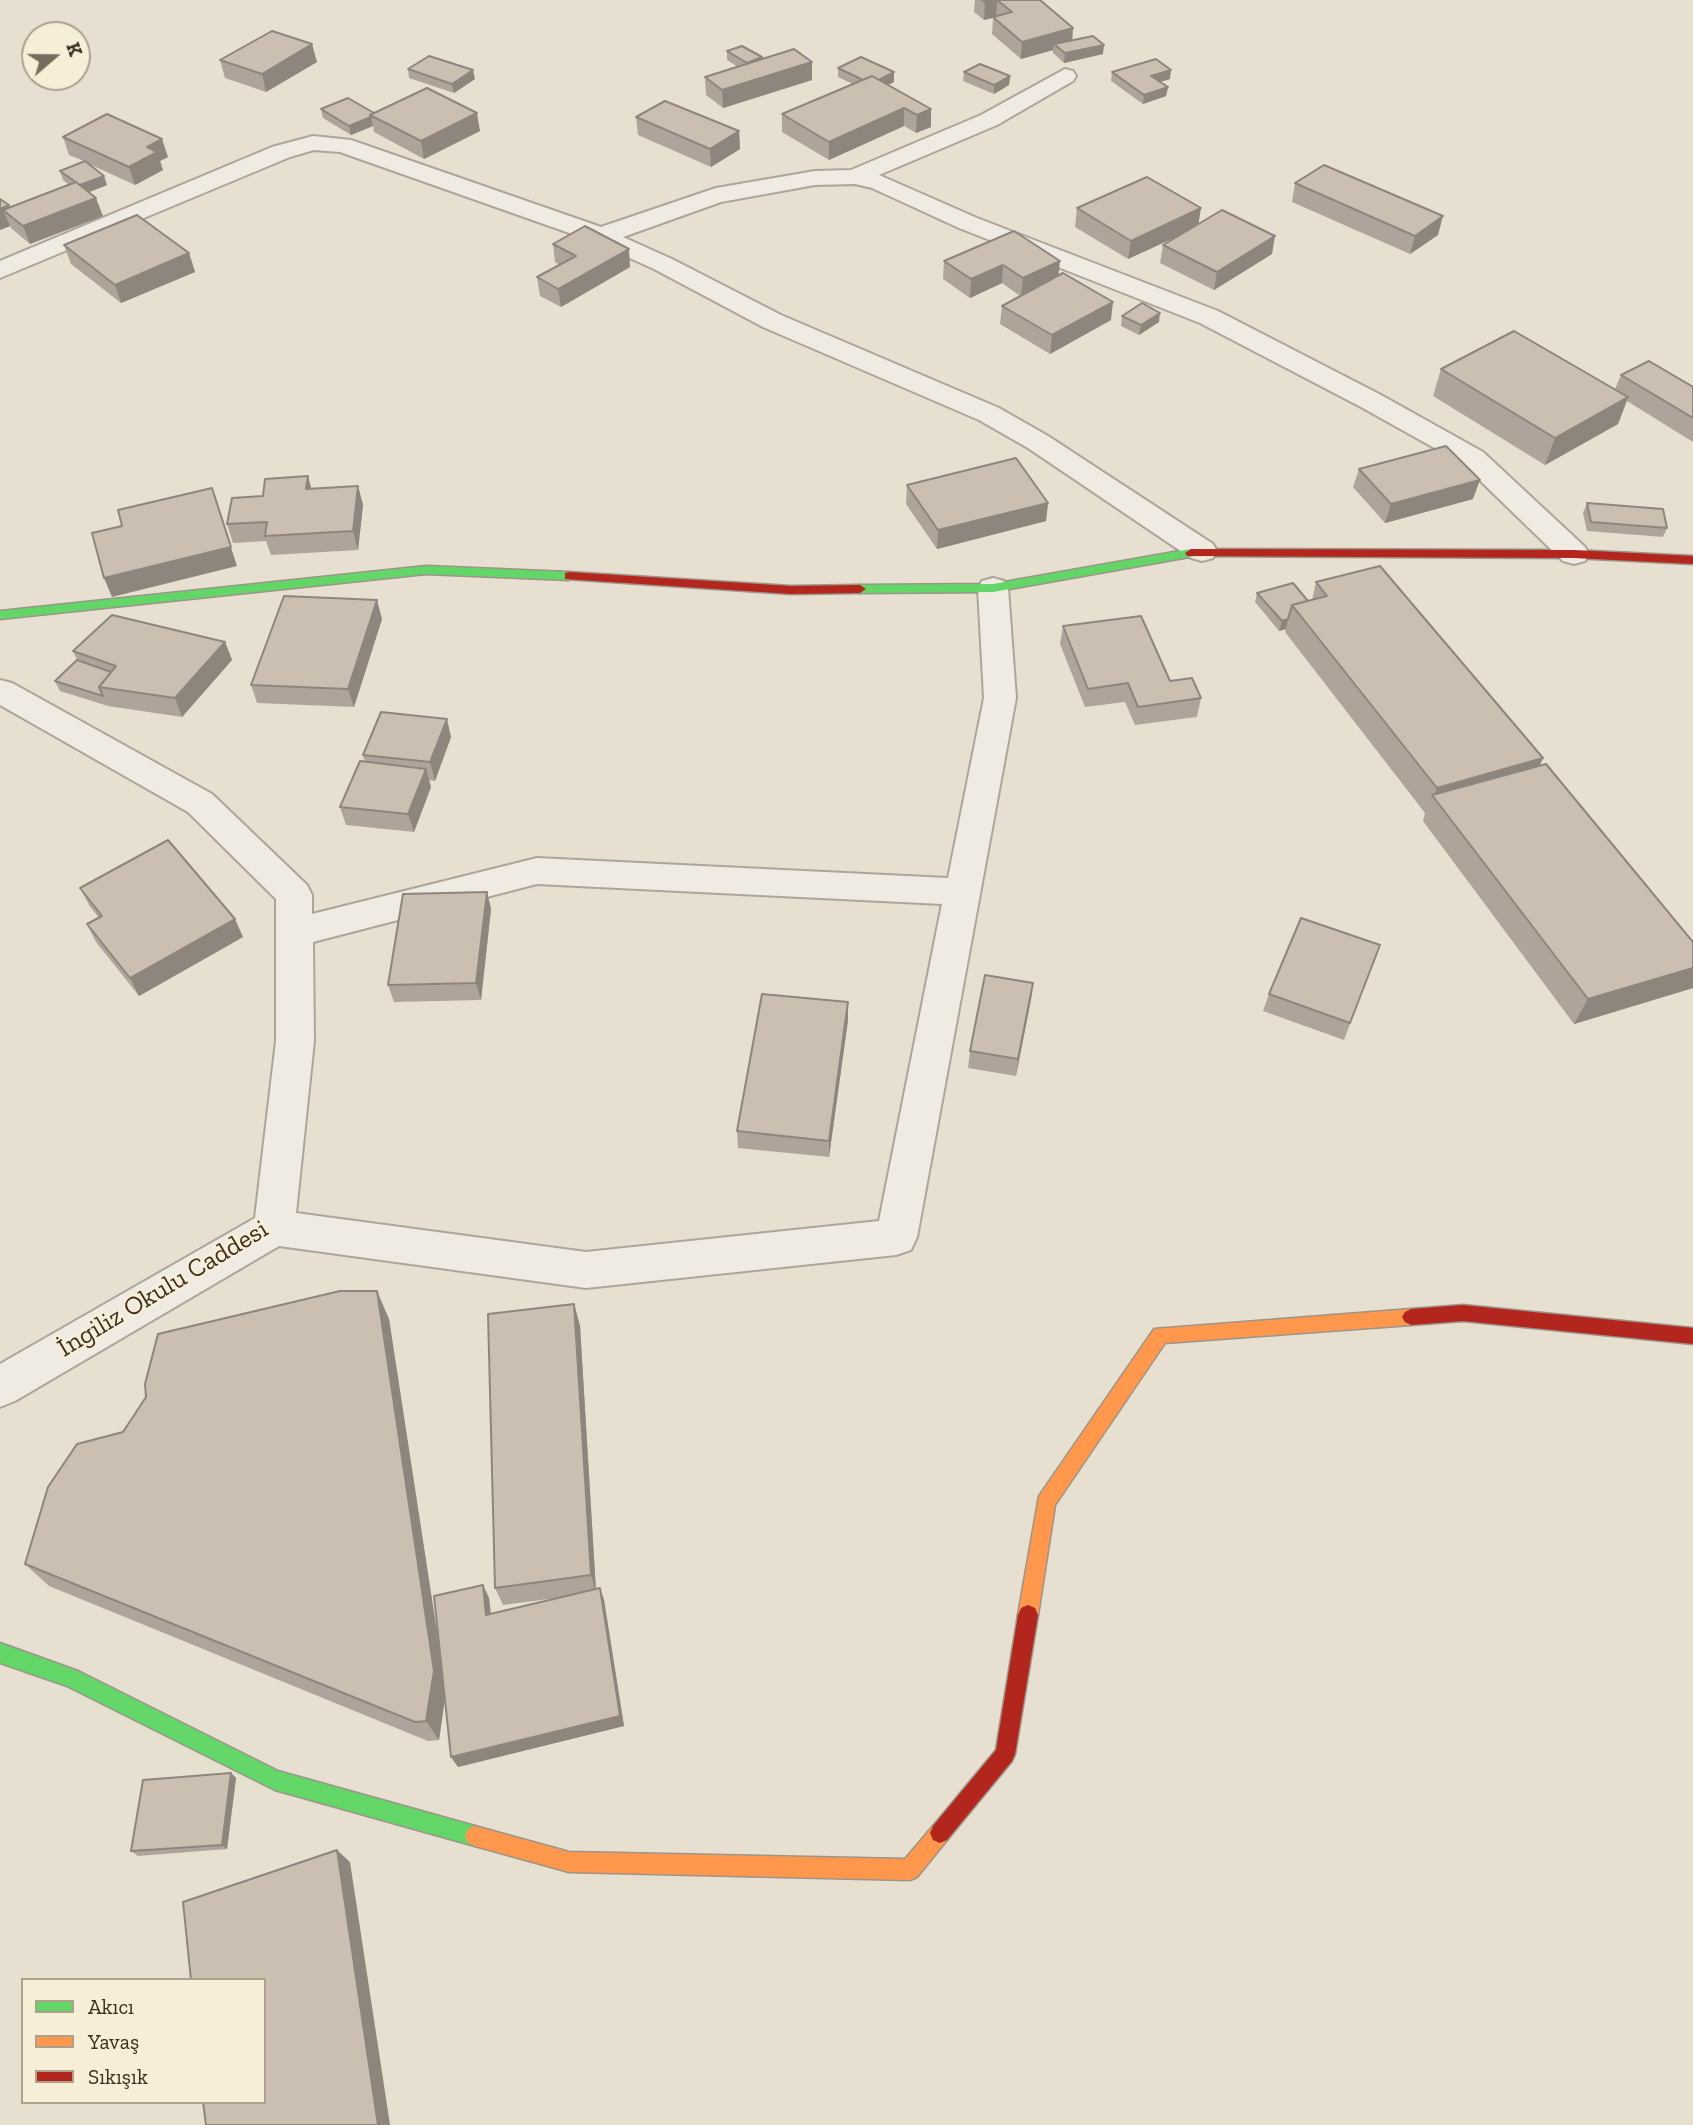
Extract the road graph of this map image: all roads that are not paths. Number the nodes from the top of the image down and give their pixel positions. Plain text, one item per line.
1 (1065, 76) dead end
2 (855, 177) junction
3 (601, 236) junction
4 (0, 270) edge
5 (1202, 551) junction
6 (1574, 554) junction
7 (1693, 560) edge
8 (993, 588) junction
9 (0, 615) edge
10 (0, 691) edge
11 (962, 892) junction
12 (294, 933) junction
13 (274, 1228) junction
14 (1693, 1336) edge
15 (0, 1387) edge
16 (0, 1653) edge

1 - 2 street
2 - 3 street
2 - 6 street
3 - 4 street
3 - 5 street
5 - 6 street
5 - 8 street
6 - 7 street
8 - 9 street
8 - 11 street
10 - 12 street, İngiliz Okulu Caddesi
11 - 12 street
11 - 13 street
12 - 13 street, İngiliz Okulu Caddesi
13 - 15 street, İngiliz Okulu Caddesi
14 - 16 street

